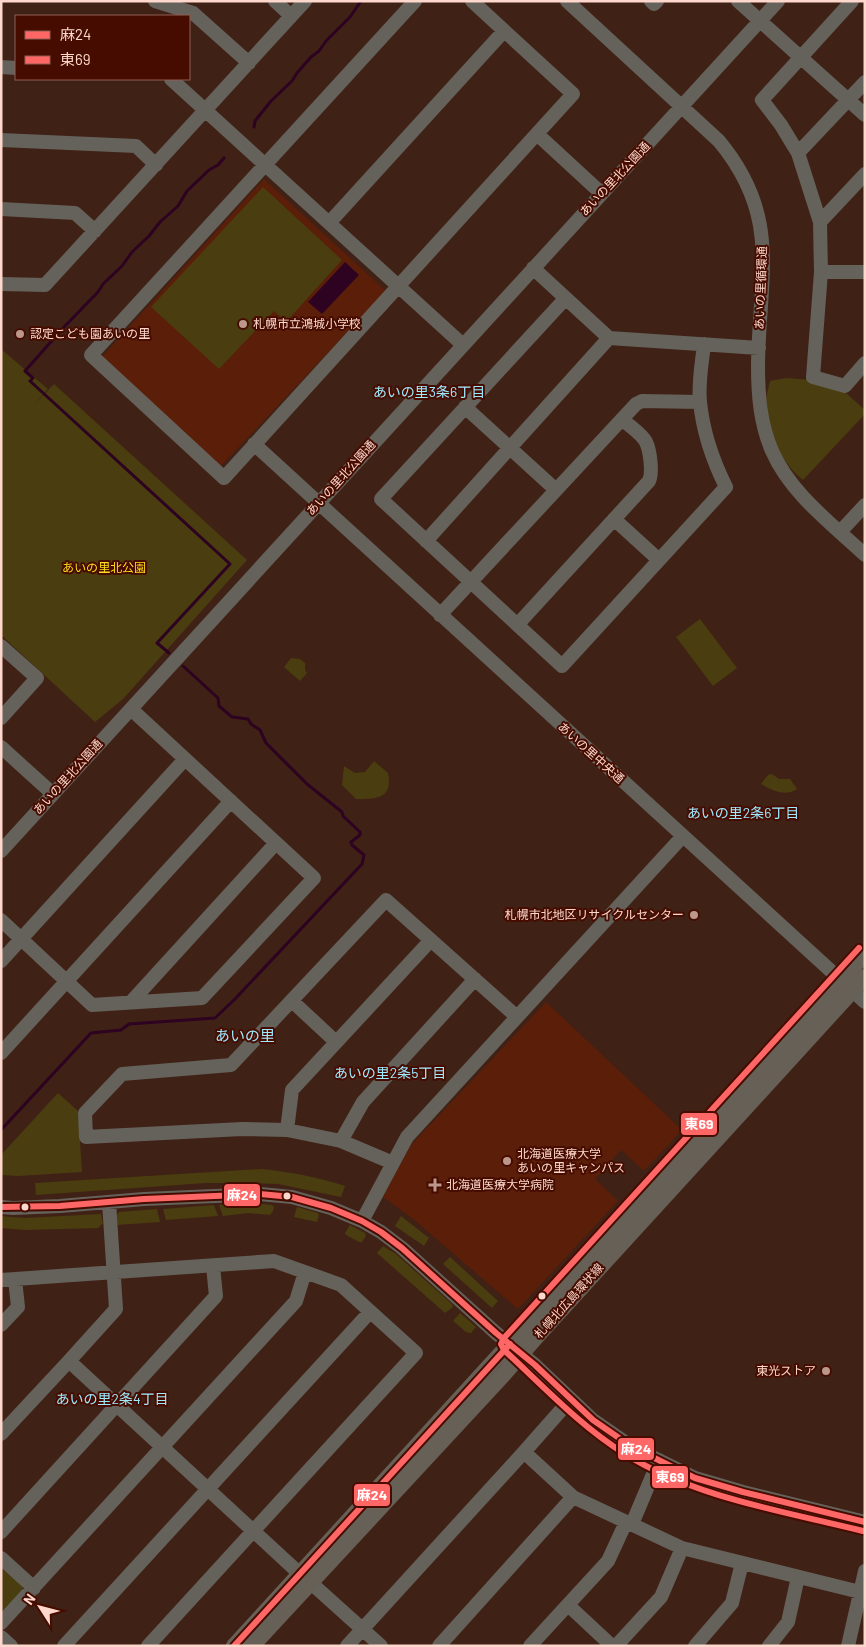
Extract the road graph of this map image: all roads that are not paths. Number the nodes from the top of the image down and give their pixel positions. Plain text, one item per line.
1 (155, 1) edge
2 (275, 1) edge
3 (305, 1) edge
4 (414, 1) edge
5 (472, 1) edge
6 (567, 1) edge
7 (651, 1) edge
8 (657, 1) edge
9 (738, 1) edge
10 (778, 1) edge
11 (852, 1) edge
12 (292, 16) junction
13 (760, 21) junction
14 (504, 30) junction
15 (801, 57) junction
16 (249, 63) junction
17 (1, 67) edge
18 (15, 68) edge
19 (172, 80) edge
20 (865, 82) edge
21 (848, 100) junction
22 (682, 106) junction
23 (206, 111) junction
24 (865, 115) edge
25 (537, 134) junction
26 (1, 140) edge
27 (798, 153) junction
28 (156, 165) junction
29 (265, 165) junction
30 (865, 174) edge
31 (601, 194) junction
32 (1, 208) edge
33 (820, 222) junction
34 (329, 223) junction
35 (95, 231) junction
36 (533, 268) junction
37 (821, 272) junction
38 (865, 272) edge
39 (1, 284) edge
40 (398, 287) junction
41 (565, 299) junction
42 (609, 338) junction
43 (704, 344) junction
44 (463, 345) junction
45 (758, 348) junction
46 (865, 363) edge
47 (700, 402) junction
48 (465, 406) junction
49 (622, 419) junction
50 (254, 444) junction
51 (511, 448) junction
52 (556, 490) junction
53 (318, 503) junction
54 (865, 505) edge
55 (614, 519) junction
56 (840, 532) junction
57 (426, 541) junction
58 (865, 555) edge
59 (660, 560) junction
60 (471, 583) junction
61 (440, 615) junction
62 (518, 624) junction
63 (1, 646) edge
64 (131, 709) junction
65 (1, 718) edge
66 (1, 747) edge
67 (185, 759) junction
68 (53, 794) junction
69 (231, 801) junction
70 (683, 836) junction
71 (276, 843) junction
72 (1, 851) edge
73 (1, 920) edge
74 (21, 939) junction
75 (431, 940) junction
76 (865, 954) edge
77 (1, 961) edge
78 (865, 978) edge
79 (475, 979) junction
80 (66, 981) junction
81 (847, 986) junction
82 (292, 1001) junction
83 (131, 1002) junction
84 (865, 1002) edge
85 (517, 1017) junction
86 (336, 1042) junction
87 (1, 1053) edge
88 (288, 1130) junction
89 (341, 1142) junction
90 (393, 1163) junction
91 (109, 1202) junction
92 (1, 1206) edge
93 (362, 1220) junction
94 (213, 1266) junction
95 (113, 1272) junction
96 (305, 1272) junction
97 (8, 1280) edge
98 (370, 1312) junction
99 (1, 1325) edge
100 (516, 1349) junction
101 (69, 1361) junction
102 (570, 1400) junction
103 (117, 1406) junction
104 (1, 1434) edge
105 (163, 1448) junction
106 (524, 1452) junction
107 (659, 1460) junction
108 (208, 1489) junction
109 (573, 1497) junction
110 (631, 1520) junction
111 (865, 1522) edge
112 (1, 1532) edge
113 (253, 1532) junction
114 (682, 1548) junction
115 (1, 1558) edge
116 (742, 1563) junction
117 (865, 1571) edge
118 (798, 1577) junction
119 (305, 1578) junction
120 (34, 1588) junction
121 (862, 1594) edge
122 (568, 1605) junction
123 (1, 1623) edge
124 (362, 1629) junction
125 (1, 1637) edge
126 (11, 1646) edge
127 (64, 1646) edge
128 (148, 1646) edge
129 (234, 1646) edge
130 (252, 1646) edge
131 (347, 1646) edge
132 (381, 1646) edge
133 (439, 1646) edge
134 (530, 1646) edge
135 (612, 1646) edge
136 (616, 1646) edge
137 (695, 1646) edge
138 (769, 1646) edge
139 (848, 1646) edge

1 - 16 street
2 - 12 street
3 - 12 street
4 - 29 street
5 - 14 street
6 - 22 street, あいの里循環通
7 - 8 street
9 - 13 street
10 - 13 street, あいの里北公園通
11 - 15 street
12 - 16 street
13 - 15 street
13 - 22 street, あいの里北公園通
14 - 25 street
14 - 34 street
15 - 21 street
15 - 27 street
16 - 23 street
17 - 18 street
19 - 23 street
20 - 21 street
21 - 24 street
21 - 27 street
22 - 31 street, あいの里北公園通
22 - 45 street, あいの里循環通
23 - 28 street
23 - 29 street
25 - 31 street
25 - 40 street
26 - 28 street
27 - 33 street
28 - 35 street
29 - 34 street
29 - 50 street
30 - 33 street
31 - 36 street, あいの里北公園通
32 - 35 street
33 - 37 street
34 - 40 street
35 - 39 street
36 - 41 street
36 - 44 street, あいの里北公園通
37 - 38 street
37 - 46 street
40 - 44 street
40 - 50 street
41 - 42 street
41 - 48 street
42 - 43 street
42 - 51 street
43 - 45 street
43 - 47 street
44 - 53 street, あいの里北公園通
45 - 56 street, あいの里循環通
47 - 49 street
47 - 59 street
48 - 51 street
48 - 57 street
49 - 52 street
49 - 55 street
50 - 53 street, あいの里中央通
51 - 52 street
51 - 57 street
52 - 60 street
53 - 61 street, あいの里中央通
53 - 64 street, あいの里北公園通
54 - 56 street
55 - 59 street
55 - 62 street
56 - 58 street, あいの里循環通
57 - 60 street
59 - 62 street
60 - 61 street
60 - 62 street
61 - 70 street, あいの里中央通
63 - 65 street
64 - 67 street
64 - 68 street, あいの里北公園通
66 - 68 street
67 - 69 street
67 - 74 street
68 - 72 street, あいの里北公園通
69 - 71 street
69 - 80 street
70 - 81 street, あいの里中央通
70 - 85 street
71 - 83 street
71 - 83 street
73 - 74 street
74 - 77 street
74 - 80 street
75 - 79 street
75 - 82 street
75 - 86 street
76 - 81 main road, 札幌北広島環状線
78 - 81 main road, 札幌北広島環状線
79 - 85 street
79 - 89 street
80 - 83 street
80 - 87 street
81 - 84 street, あいの里中央通
81 - 100 main road, 札幌北広島環状線
82 - 86 street
82 - 88 street
85 - 90 street
86 - 88 street
88 - 89 street
89 - 90 street
90 - 93 street
91 - 92 street
91 - 93 street
91 - 95 street
93 - 100 street
94 - 95 street
94 - 96 street
94 - 103 street
95 - 97 street
95 - 101 street
96 - 98 street
96 - 105 street
97 - 99 street
98 - 108 street
98 - 113 street
100 - 102 street
100 - 119 main road, 札幌北広島環状線
101 - 103 street
101 - 104 street
102 - 106 street
102 - 107 street
103 - 105 street
103 - 112 street
105 - 108 street
105 - 120 street
106 - 109 street
106 - 124 street
107 - 110 street
107 - 111 street
108 - 113 street
108 - 127 street
109 - 110 street
109 - 133 street
110 - 114 street
110 - 122 street
113 - 119 street
113 - 128 street
114 - 116 street
114 - 136 street
115 - 120 street
116 - 118 street
116 - 137 street
117 - 121 street
118 - 121 street
118 - 138 street
119 - 124 street
119 - 129 main road, 札幌北広島環状線
119 - 130 main road, 札幌北広島環状線
120 - 123 street
121 - 139 street
122 - 134 street
122 - 135 street
124 - 131 street
124 - 132 street
125 - 126 street

